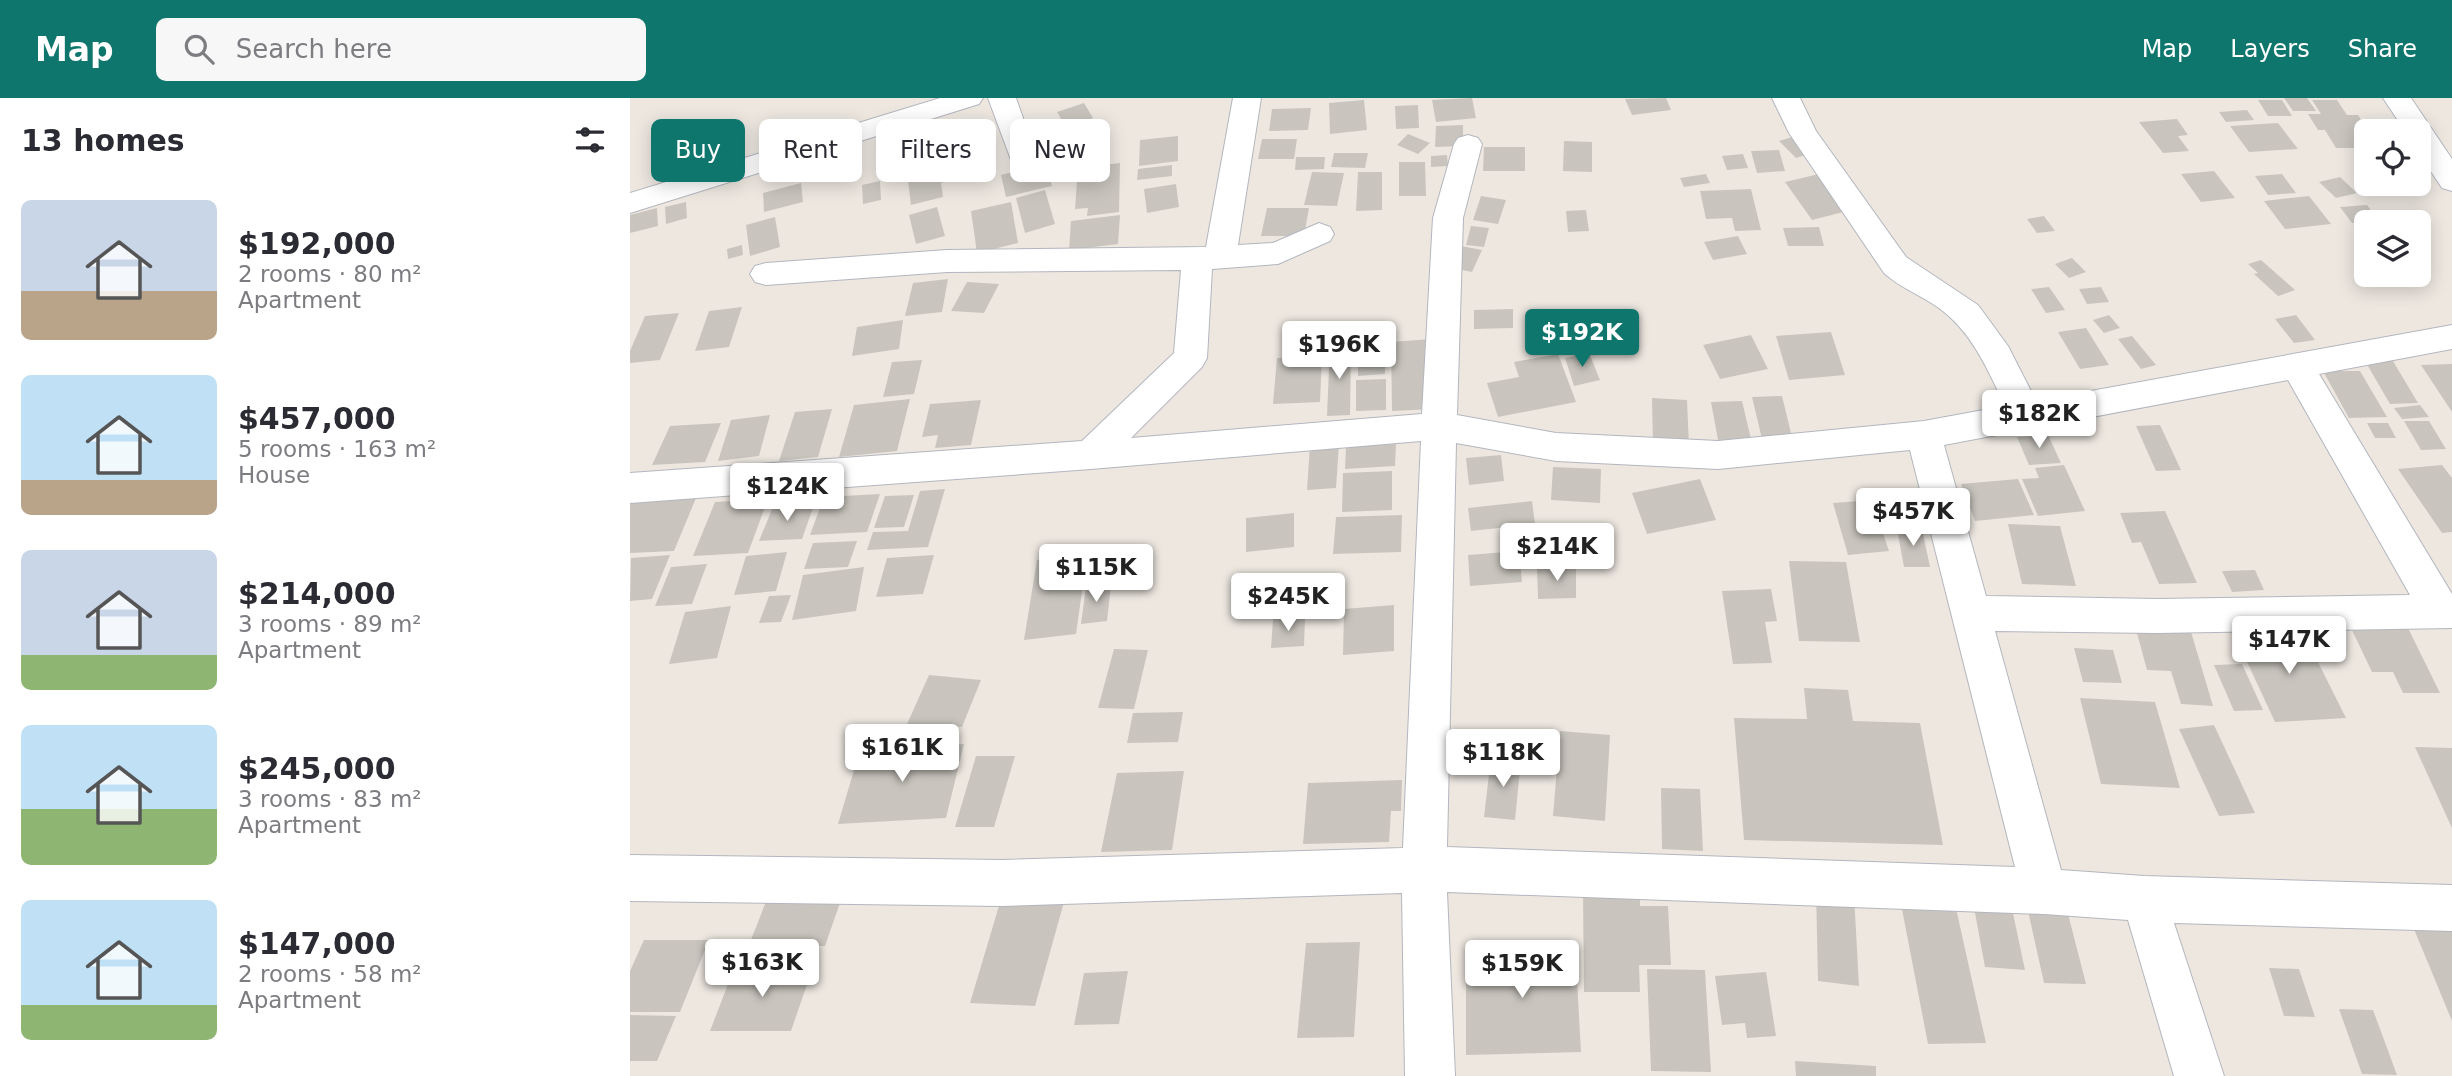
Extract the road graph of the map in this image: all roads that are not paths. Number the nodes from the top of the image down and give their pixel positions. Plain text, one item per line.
1 (970, 98) edge
2 (1002, 98) edge
3 (1247, 98) edge
4 (1786, 98) edge
5 (2397, 98) edge
6 (1010, 121) edge
7 (1468, 144) dead end
8 (2452, 181) edge
9 (630, 203) edge
10 (1319, 234) dead end
11 (1208, 259) junction
12 (766, 274) dead end
13 (2452, 337) edge
14 (2297, 366) junction
15 (2026, 415) junction
16 (1439, 426) junction
17 (1924, 435) junction
18 (1091, 455) junction
19 (630, 488) edge
20 (2446, 611) edge
21 (1971, 613) junction
22 (1424, 869) junction
23 (630, 877) edge
24 (2045, 891) junction
25 (2144, 900) junction
26 (2452, 908) edge
27 (1430, 1076) edge
28 (2199, 1076) edge

1 - 9 street
2 - 6 street
3 - 11 street
4 - 15 street
5 - 8 street
7 - 16 street
10 - 11 street
11 - 12 street
11 - 18 street
13 - 14 street
14 - 15 street
14 - 20 street
15 - 17 street
16 - 17 street
16 - 18 street
16 - 22 street
17 - 21 street
18 - 19 street
20 - 21 street
21 - 24 street
22 - 23 street
22 - 24 street
22 - 27 street
24 - 25 street
25 - 26 street
25 - 28 street

